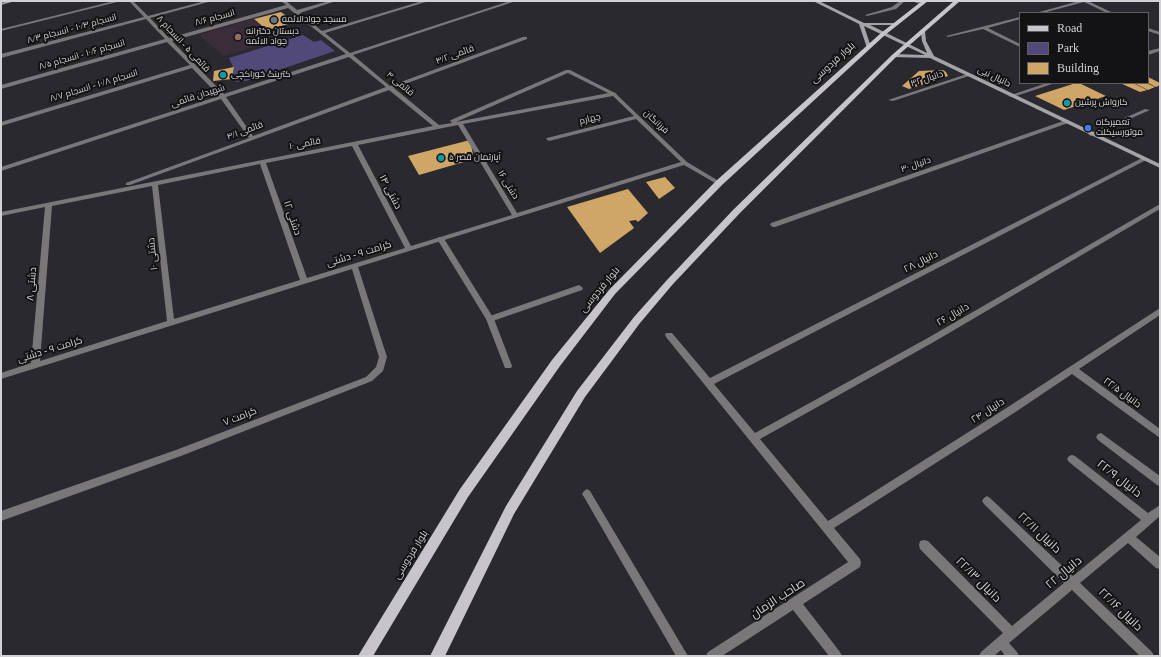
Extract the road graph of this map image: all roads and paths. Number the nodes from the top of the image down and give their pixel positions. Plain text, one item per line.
1 (13, 1) edge
2 (119, 1) edge
3 (131, 1) edge
4 (210, 1) edge
5 (283, 1) edge
6 (334, 1) edge
7 (427, 1) edge
8 (514, 1) edge
9 (815, 1) edge
10 (903, 1) edge
11 (914, 1) edge
12 (955, 1) edge
13 (1070, 1) edge
14 (1084, 1) edge
15 (924, 2) edge
16 (1075, 3) junction
17 (1, 4) edge
18 (289, 6) junction
19 (297, 12) junction
20 (1042, 12) edge
21 (1109, 12) edge
22 (867, 15) dead end
23 (147, 18) junction
24 (1019, 18) edge
25 (861, 24) junction
26 (897, 24) junction
27 (983, 27) junction
28 (1149, 29) edge
29 (1, 30) edge
30 (323, 32) junction
31 (923, 32) junction
32 (883, 34) junction
33 (1160, 34) edge
34 (948, 36) dead end
35 (525, 38) dead end
36 (168, 40) junction
37 (908, 45) junction
38 (1019, 45) edge
39 (869, 47) junction
40 (1160, 49) edge
41 (1149, 53) edge
42 (351, 55) junction
43 (1, 56) edge
44 (894, 56) junction
45 (932, 57) junction
46 (193, 66) junction
47 (969, 75) junction
48 (1049, 84) edge
49 (1, 87) edge
50 (390, 87) junction
51 (614, 94) junction
52 (1011, 96) junction
53 (223, 97) junction
54 (891, 100) dead end
55 (1146, 110) dead end
56 (637, 117) junction
57 (1066, 122) junction
58 (460, 123) junction
59 (1, 124) edge
60 (438, 127) junction
61 (1091, 134) junction
62 (252, 138) junction
63 (549, 139) dead end
64 (354, 144) junction
65 (1144, 159) junction
66 (262, 162) junction
67 (685, 163) junction
68 (1160, 166) edge
69 (1, 169) edge
70 (155, 183) junction
71 (719, 183) junction
72 (105, 193) junction
73 (49, 204) junction
74 (1160, 206) edge
75 (1, 214) edge
76 (516, 216) junction
77 (772, 225) dead end
78 (441, 239) junction
79 (409, 249) junction
80 (354, 265) junction
81 (304, 281) junction
82 (579, 288) dead end
83 (1160, 311) edge
84 (490, 319) junction
85 (171, 324) junction
86 (669, 335) dead end
87 (35, 365) junction
88 (508, 366) dead end
89 (1072, 369) junction
90 (1, 376) edge
91 (708, 382) junction
92 (1160, 434) edge
93 (1101, 437) dead end
94 (754, 438) junction
95 (1072, 458) dead end
96 (1160, 482) edge
97 (588, 494) dead end
98 (987, 501) dead end
99 (1160, 510) edge
100 (1, 516) edge
101 (1149, 520) junction
102 (827, 527) junction
103 (1128, 537) junction
104 (924, 545) dead end
105 (1160, 564) edge
106 (1073, 583) junction
107 (795, 603) junction
108 (1012, 634) junction
109 (1001, 642) junction
110 (365, 656) edge
111 (437, 656) edge
112 (682, 656) edge
113 (712, 656) edge
114 (836, 656) edge
115 (985, 656) edge
116 (1013, 656) edge
117 (1148, 656) edge

1 - 17 main road
2 - 29 street
3 - 23 street, قائمی ۵ - انسجام ۸
4 - 23 street, انسجام ۱۰/۴ - انسجام ۸/۳
5 - 18 street, قائمی ۴
6 - 19 street
7 - 30 street
8 - 42 street, شهیدان قائمی
9 - 25 main road, دانیال نبی
10 - 22 street
11 - 15 street
12 - 31 main road
13 - 16 street
14 - 16 street
14 - 21 street
15 - 26 main road, بلوار فردوسی
16 - 20 street
18 - 19 street, قائمی ۴
18 - 36 street, انسجام ۸/۶
19 - 30 street, قائمی ۴
23 - 36 street, قائمی ۵ - انسجام ۸
23 - 43 street, انسجام ۱۰/۴ - انسجام ۸/۳
24 - 27 street
25 - 26 main road
25 - 32 main road, دانیال نبی
25 - 39 main road
26 - 32 main road, بلوار فردوسی
27 - 34 street
27 - 38 street
28 - 33 street
30 - 42 street, قائمی ۴
31 - 37 main road
31 - 45 main road
32 - 37 main road, دانیال نبی
32 - 39 main road, بلوار فردوسی
35 - 50 street, قائمی ۴/۲
36 - 46 street, قائمی ۵ - انسجام ۸
36 - 49 street, انسجام ۱۰/۶ - انسجام ۸/۵
37 - 44 main road
37 - 45 main road, دانیال نبی
39 - 71 main road, بلوار فردوسی
40 - 41 street
42 - 50 street, قائمی ۴
42 - 53 street, شهیدان قائمی
44 - 45 main road
44 - 111 main road
45 - 47 main road, دانیال نبی
46 - 53 street, قائمی ۵ - انسجام ۸
46 - 59 street, انسجام ۱۰/۸ - انسجام ۸/۷
47 - 52 main road, دانیال نبی
47 - 54 street, دانیال ۳۲
48 - 52 street
50 - 60 street, قائمی ۴
50 - 62 street, قائمی ۴/۱
51 - 56 street, فرزانگان
51 - 58 street, قائمی ۱۰
51 - 60 street, فرزانگان
52 - 57 main road, دانیال نبی
53 - 62 street, قائمی ۵ - انسجام ۸
53 - 69 street, شهیدان قائمی
55 - 61 street
56 - 63 street, چهارم
56 - 67 street, فرزانگان
57 - 61 main road, دانیال نبی
57 - 77 street, دانیال ۳۰
58 - 60 street, قائمی ۱۰
58 - 76 street, دشتی ۱۶
60 - 64 street, قائمی ۱۰
61 - 65 main road, دانیال نبی
62 - 72 street, قائمی ۴/۱
64 - 66 street, قائمی ۱۰
64 - 79 street, دشتی ۱۴
65 - 68 main road, دانیال نبی
65 - 91 street, دانیال ۲۸
66 - 70 street, قائمی ۱۰
66 - 81 street, دشتی ۱۲
67 - 71 street
67 - 76 street, کرامت ۹ - دشتی
70 - 72 street, قائمی ۱۰
70 - 85 street, دشتی ۱۰
71 - 110 main road, بلوار فردوسی
72 - 73 street, قائمی ۱۰
73 - 75 street, قائمی ۱۰
73 - 87 street, دشتی ۸
74 - 94 street, دانیال ۲۶
76 - 78 street, کرامت ۹ - دشتی
78 - 79 street, کرامت ۹ - دشتی
78 - 84 street
79 - 80 street, کرامت ۹ - دشتی
80 - 81 street, کرامت ۹ - دشتی
80 - 100 street, کرامت ۷
81 - 85 street, کرامت ۹ - دشتی
82 - 84 street
83 - 89 street, دانیال ۲۴
84 - 88 street
85 - 87 street, کرامت ۹ - دشتی
86 - 91 street
87 - 90 street, کرامت ۹ - دشتی
89 - 92 street, دانیال ۲۲/۵
89 - 102 street, دانیال ۲۴
91 - 94 street
93 - 96 street
94 - 102 street
95 - 101 street, دانیال ۲۲/۹
97 - 112 street
98 - 106 street, دانیال ۲۲/۱۱
99 - 101 street, دانیال ۲۲
101 - 103 street, دانیال ۲۲
102 - 107 street, صاحب الزمان
103 - 105 street
103 - 106 street, دانیال ۲۲
104 - 108 street, دانیال ۲۲/۱۳
106 - 108 street, دانیال ۲۲
106 - 117 street, دانیال ۲۲/۱۶
107 - 113 street, صاحب الزمان
107 - 114 street
108 - 109 street, دانیال ۲۲
109 - 115 street, دانیال ۲۲
109 - 116 street

